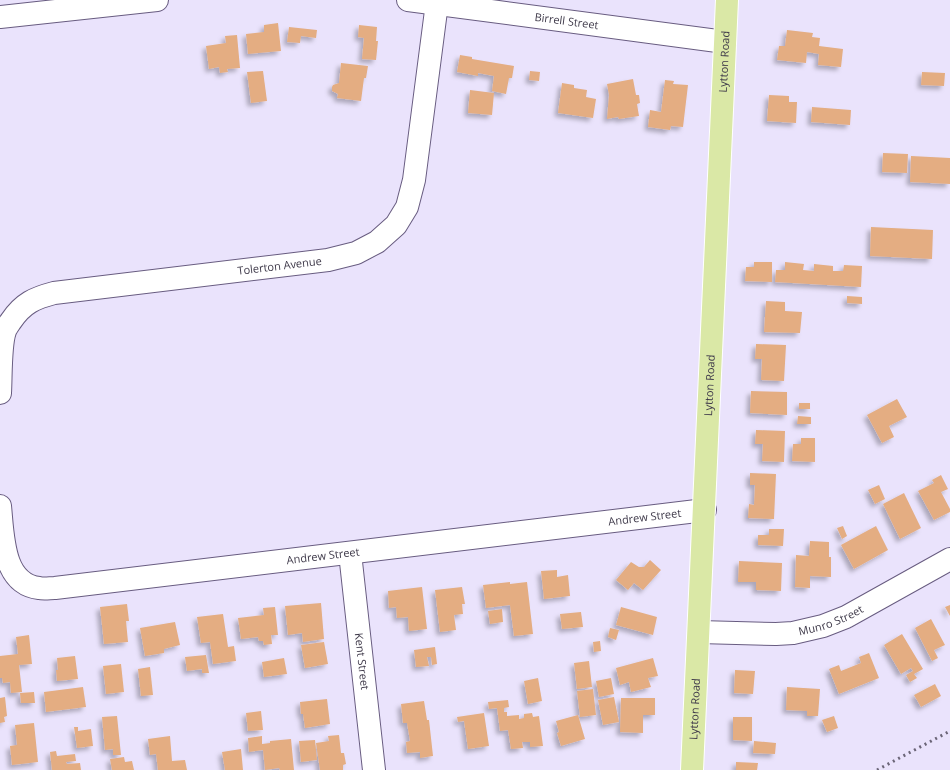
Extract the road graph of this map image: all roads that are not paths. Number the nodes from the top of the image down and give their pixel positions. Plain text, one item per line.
1 (157, 0) edge
2 (408, 0) edge
3 (727, 0) edge
4 (437, 3) junction
5 (0, 17) edge
6 (725, 42) junction
7 (0, 393) edge
8 (0, 506) edge
9 (705, 510) junction
10 (350, 553) junction
11 (950, 559) edge
12 (699, 632) junction
13 (374, 770) edge
14 (692, 770) edge

1 - 5 street
2 - 4 street, Birrell Street
3 - 6 main road, Lytton Road
4 - 6 street, Birrell Street
4 - 7 street, Tolerton Avenue
6 - 9 main road, Lytton Road
8 - 10 street, Andrew Street
9 - 10 street, Andrew Street
9 - 12 main road, Lytton Road
10 - 13 street, Kent Street
11 - 12 street, Munro Street
12 - 14 main road, Lytton Road

